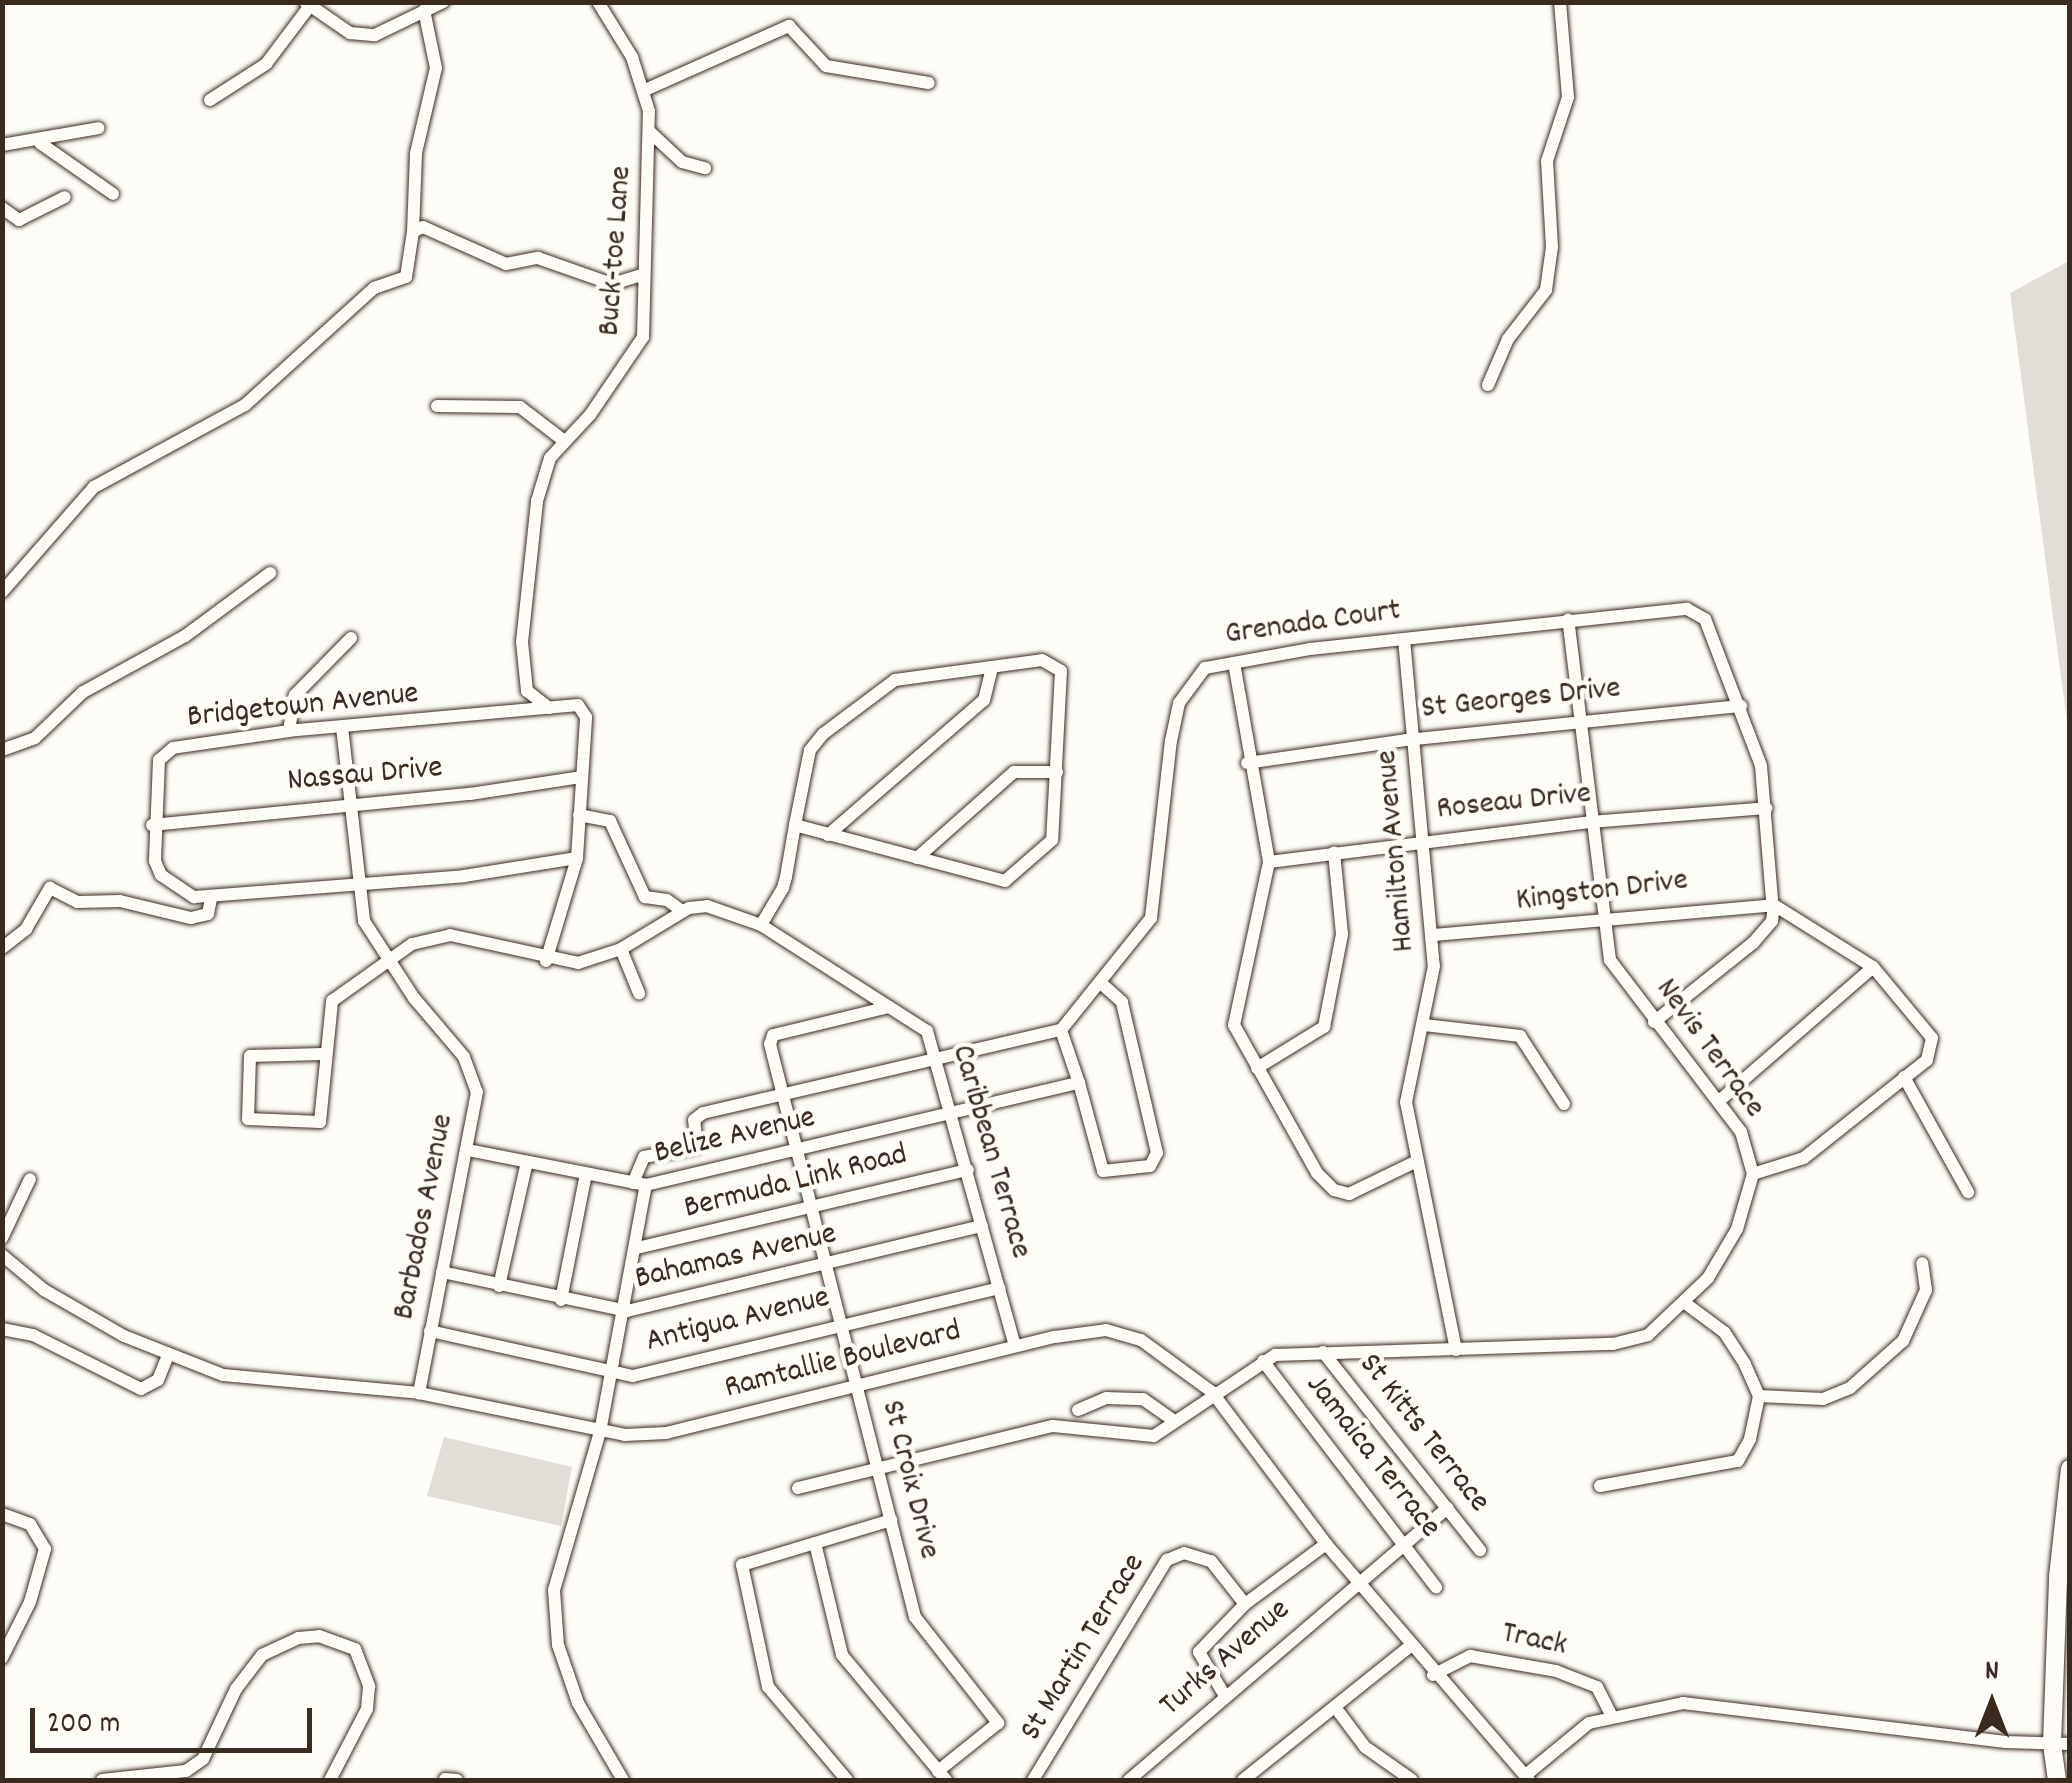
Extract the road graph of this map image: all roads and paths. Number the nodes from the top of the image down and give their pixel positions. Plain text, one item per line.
1 (442, 2) edge
2 (598, 2) edge
3 (1560, 2) edge
4 (307, 5) edge
5 (424, 10) junction
6 (929, 83) dead end
7 (645, 90) junction
8 (210, 100) dead end
9 (100, 128) dead end
10 (651, 133) junction
11 (38, 142) junction
12 (2, 145) edge
13 (705, 168) dead end
14 (114, 194) dead end
15 (65, 197) dead end
16 (2, 208) edge
17 (414, 232) junction
18 (641, 276) junction
19 (1488, 386) dead end
20 (437, 406) dead end
21 (563, 440) junction
22 (270, 573) dead end
23 (2, 592) edge
24 (1568, 620) junction
25 (351, 638) dead end
26 (1404, 639) junction
27 (1234, 663) junction
28 (992, 667) junction
29 (1740, 706) junction
30 (549, 708) junction
31 (1579, 722) junction
32 (342, 727) junction
33 (289, 731) junction
34 (1414, 739) junction
35 (2, 750) edge
36 (1248, 763) junction
37 (1057, 772) junction
38 (581, 777) junction
39 (350, 804) junction
40 (1766, 808) junction
41 (579, 815) junction
42 (1590, 822) junction
43 (152, 824) junction
44 (794, 825) junction
45 (828, 835) junction
46 (1425, 840) junction
47 (1334, 852) junction
48 (576, 858) junction
49 (916, 858) junction
50 (1269, 862) junction
51 (358, 882) junction
52 (211, 898) junction
53 (1773, 903) junction
54 (682, 911) junction
55 (1601, 918) junction
56 (761, 925) junction
57 (1434, 935) junction
58 (2, 948) edge
59 (621, 949) junction
60 (387, 959) junction
61 (546, 960) junction
62 (1873, 967) junction
63 (1102, 983) junction
64 (638, 994) dead end
65 (889, 1007) junction
66 (1654, 1022) junction
67 (1424, 1025) junction
68 (1061, 1030) junction
69 (322, 1054) junction
70 (938, 1056) junction
71 (1256, 1068) junction
72 (1904, 1077) junction
73 (1079, 1084) junction
74 (782, 1094) junction
75 (1718, 1101) junction
76 (1564, 1104) dead end
77 (954, 1111) junction
78 (468, 1150) junction
79 (797, 1152) junction
80 (527, 1162) junction
81 (1414, 1162) junction
82 (968, 1170) junction
83 (586, 1174) junction
84 (1753, 1174) junction
85 (30, 1179) dead end
86 (640, 1184) junction
87 (1968, 1192) dead end
88 (811, 1208) junction
89 (982, 1226) junction
90 (2, 1238) edge
91 (637, 1248) junction
92 (2, 1255) edge
93 (1922, 1263) dead end
94 (826, 1266) junction
95 (442, 1272) junction
96 (499, 1286) junction
97 (1000, 1288) junction
98 (560, 1300) junction
99 (1684, 1303) junction
100 (627, 1311) junction
101 (840, 1322) junction
102 (2, 1329) edge
103 (430, 1331) junction
104 (1014, 1346) junction
105 (1456, 1350) junction
106 (1323, 1352) junction
107 (168, 1358) junction
108 (1263, 1361) junction
109 (612, 1372) junction
110 (856, 1386) junction
111 (1212, 1392) junction
112 (419, 1394) junction
113 (1759, 1396) junction
114 (1078, 1410) dead end
115 (1174, 1421) junction
116 (600, 1432) junction
117 (878, 1468) junction
118 (2070, 1469) edge
119 (1600, 1486) dead end
120 (798, 1488) dead end
121 (1448, 1508) junction
122 (2, 1514) edge
123 (891, 1520) junction
124 (815, 1542) junction
125 (1405, 1542) junction
126 (1326, 1544) junction
127 (1480, 1550) dead end
128 (1358, 1579) junction
129 (1436, 1587) dead end
130 (1245, 1604) junction
131 (1410, 1646) junction
132 (2, 1658) edge
133 (1433, 1675) junction
134 (1226, 1696) junction
135 (1336, 1707) junction
136 (1611, 1714) junction
137 (2061, 1744) edge
138 (1402, 1769) junction
139 (942, 1776) edge
140 (1528, 1777) edge
141 (102, 1780) edge
142 (330, 1780) edge
143 (445, 1780) edge
144 (458, 1780) edge
145 (623, 1780) edge
146 (847, 1780) edge
147 (1033, 1780) edge
148 (1129, 1780) edge
149 (1244, 1780) edge
150 (1389, 1780) edge
151 (1412, 1780) edge
152 (2057, 1780) edge

1 - 5 street
2 - 7 street, Buck-toe Lane
3 - 19 street
4 - 5 street
4 - 8 street
5 - 17 street
6 - 7 street
7 - 10 street, Buck-toe Lane
9 - 11 street
10 - 13 street
10 - 18 street, Buck-toe Lane
11 - 12 street
11 - 14 street
15 - 16 street
17 - 18 street
17 - 23 street
18 - 21 street, Buck-toe Lane
20 - 21 street
21 - 30 street, Buck-toe Lane
22 - 35 street
24 - 26 street, Grenada Court
24 - 29 street, Grenada Court
24 - 31 street, Nevis Terrace
25 - 33 street
26 - 27 street, Grenada Court
26 - 34 street, Hamilton Avenue
27 - 36 street
27 - 63 street, Grenada Court
28 - 37 street
28 - 44 street
28 - 45 street
29 - 31 street, St Georges Drive
29 - 40 street, Grenada Court
30 - 32 street, Bridgetown Avenue
30 - 38 street, Bridgetown Avenue
31 - 34 street, St Georges Drive
31 - 42 street, Nevis Terrace
32 - 33 street, Bridgetown Avenue
32 - 39 street, Barbados Avenue
33 - 43 street, Bridgetown Avenue
34 - 36 street, St Georges Drive
34 - 46 street, Hamilton Avenue
36 - 50 street
37 - 49 street
37 - 49 street
38 - 39 street, Nassau Drive
38 - 41 street
39 - 43 street, Nassau Drive
39 - 51 street, Barbados Avenue
40 - 42 street, Roseau Drive
40 - 53 street, Grenada Court
41 - 48 street
41 - 54 street
42 - 46 street, Roseau Drive
42 - 55 street, Nevis Terrace
43 - 52 street, Bridgetown Avenue
44 - 45 street
44 - 56 street
45 - 49 street
46 - 47 street, Roseau Drive
46 - 57 street, Hamilton Avenue
47 - 50 street, Roseau Drive
47 - 71 street
48 - 51 street, Bridgetown Avenue
48 - 61 street
50 - 71 street
51 - 52 street, Bridgetown Avenue
51 - 60 street, Barbados Avenue
52 - 58 street
53 - 55 street, Kingston Drive
53 - 62 street
53 - 66 street
54 - 56 street, Caribbean Terrace
54 - 59 street
55 - 57 street, Kingston Drive
55 - 66 street, Nevis Terrace
56 - 65 street, Caribbean Terrace
57 - 67 street, Hamilton Avenue
59 - 61 street
59 - 64 street
60 - 61 street
60 - 69 street
60 - 78 street, Barbados Avenue
62 - 72 street
62 - 75 street
63 - 68 street, Grenada Court
63 - 73 street
65 - 70 street, Caribbean Terrace
65 - 74 street, St Croix Drive
66 - 75 street, Nevis Terrace
67 - 76 street
67 - 81 street, Hamilton Avenue
68 - 70 street
68 - 73 street
69 - 69 street
70 - 74 street
70 - 77 street, Caribbean Terrace
71 - 81 street
72 - 84 street
72 - 87 street
73 - 77 street, Belize Avenue
74 - 79 street, St Croix Drive
74 - 86 street
75 - 84 street, Nevis Terrace
77 - 79 street, Belize Avenue
77 - 82 street, Caribbean Terrace
78 - 80 street, Belize Avenue
78 - 95 street, Barbados Avenue
79 - 86 street, Belize Avenue
79 - 88 street, St Croix Drive
80 - 83 street, Belize Avenue
80 - 96 street
81 - 105 street, Hamilton Avenue
82 - 88 street, Bermuda Link Road
82 - 89 street, Caribbean Terrace
83 - 86 street, Belize Avenue
83 - 98 street
84 - 99 street
85 - 90 street
86 - 91 street
88 - 91 street, Bermuda Link Road
88 - 94 street, St Croix Drive
89 - 94 street, Bahamas Avenue
89 - 97 street, Caribbean Terrace
91 - 100 street
92 - 107 street, Ramtallie Boulevard
93 - 113 street
94 - 100 street, Bahamas Avenue
94 - 101 street, St Croix Drive
95 - 96 street, Bahamas Avenue
95 - 103 street, Barbados Avenue
96 - 98 street, Bahamas Avenue
97 - 101 street, Antigua Avenue
97 - 104 street, Caribbean Terrace
98 - 100 street, Bahamas Avenue
99 - 105 street
99 - 113 street
100 - 109 street
101 - 109 street, Antigua Avenue
101 - 110 street, St Croix Drive
102 - 107 street
103 - 109 street, Antigua Avenue
103 - 112 street, Barbados Avenue
104 - 110 street, Ramtallie Boulevard
104 - 111 street, Ramtallie Boulevard
105 - 106 street
106 - 108 street
106 - 121 street, St Kitts Terrace
107 - 112 street, Ramtallie Boulevard
108 - 111 street
108 - 125 street, Jamaica Terrace
109 - 116 street
110 - 116 street, Ramtallie Boulevard
110 - 117 street, St Croix Drive
111 - 115 street
111 - 126 street, Ramtallie Boulevard
112 - 116 street, Ramtallie Boulevard
113 - 119 street
114 - 115 street
115 - 117 street
116 - 145 street
117 - 120 street
117 - 123 street, St Croix Drive
118 - 137 highway
121 - 125 street, Turks Avenue
121 - 127 street, St Kitts Terrace
122 - 132 street
123 - 124 street
123 - 139 street, St Croix Drive
124 - 139 street
124 - 146 street
125 - 128 street, Turks Avenue
125 - 129 street, Jamaica Terrace
126 - 128 street, Ramtallie Boulevard
126 - 130 street
128 - 131 street, Ramtallie Boulevard
128 - 134 street, Turks Avenue
130 - 134 street
130 - 147 street, St Martin Terrace
131 - 133 street, Ramtallie Boulevard
131 - 135 street
133 - 136 street, Track
133 - 140 street, Ramtallie Boulevard
134 - 148 street, Turks Avenue
135 - 138 street
135 - 149 street
136 - 137 street
136 - 140 street
137 - 152 highway
138 - 150 street
138 - 151 street
141 - 142 street
143 - 144 street

